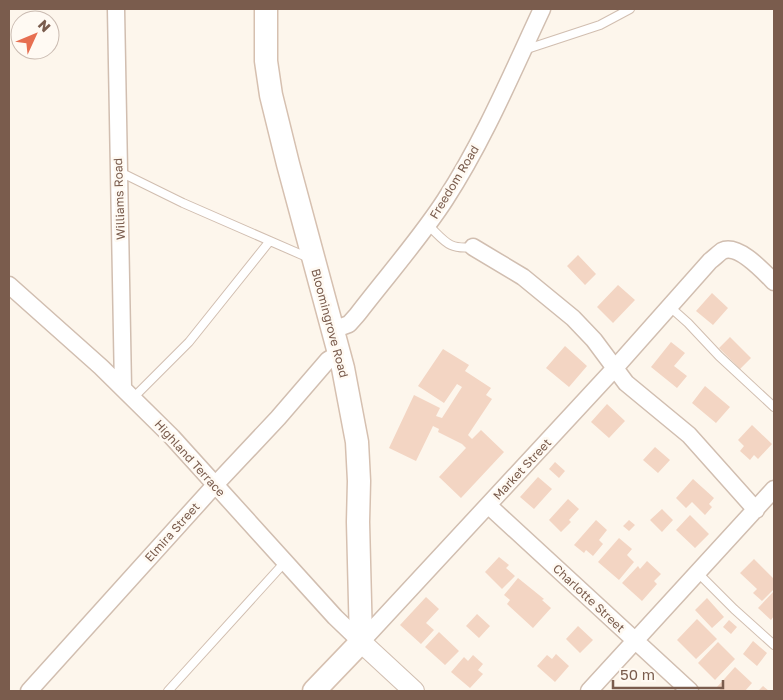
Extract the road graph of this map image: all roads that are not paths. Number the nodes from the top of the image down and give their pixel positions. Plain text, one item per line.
1 (116, 9) edge
2 (266, 9) edge
3 (542, 9) edge
4 (630, 9) edge
5 (522, 50) junction
6 (118, 171) junction
7 (428, 225) junction
8 (269, 242) junction
9 (473, 247) joint
10 (313, 260) junction
11 (774, 282) edge
12 (9, 286) edge
13 (670, 307) junction
14 (333, 330) junction
15 (338, 354) junction
16 (615, 368) junction
17 (128, 393) junction
18 (774, 407) edge
19 (215, 485) junction
20 (774, 489) edge
21 (488, 505) junction
22 (756, 510) junction
23 (285, 562) junction
24 (698, 573) junction
25 (635, 641) junction
26 (361, 642) junction
27 (774, 645) edge
28 (38, 688) edge
29 (168, 691) edge
30 (314, 691) edge
31 (414, 691) edge
32 (589, 691) edge
33 (690, 691) edge

1 - 6 street, Williams Road
2 - 10 main road, Bloomingrove Road
3 - 5 street, Freedom Road
4 - 5 lane
5 - 7 street, Freedom Road
6 - 8 lane
6 - 17 street, Williams Road
7 - 9 lane
7 - 14 street, Freedom Road
8 - 10 lane
8 - 17 lane
9 - 16 street
10 - 14 main road, Bloomingrove Road
11 - 13 street, Market Street
12 - 17 street, Highland Terrace
13 - 16 street, Market Street
13 - 18 lane
14 - 15 main road, Bloomingrove Road
15 - 19 street, Elmira Street
15 - 26 main road, Bloomingrove Road
16 - 21 street, Market Street
16 - 22 street
17 - 19 street, Highland Terrace
19 - 23 street, Highland Terrace
19 - 28 street, Elmira Street
20 - 22 street
21 - 25 street, Charlotte Street
21 - 26 street, Market Street
22 - 24 street
23 - 26 street, Highland Terrace
23 - 29 lane
24 - 25 street
24 - 27 lane
25 - 32 street
25 - 33 street, Charlotte Street
26 - 30 main road, Market Street
26 - 31 street

